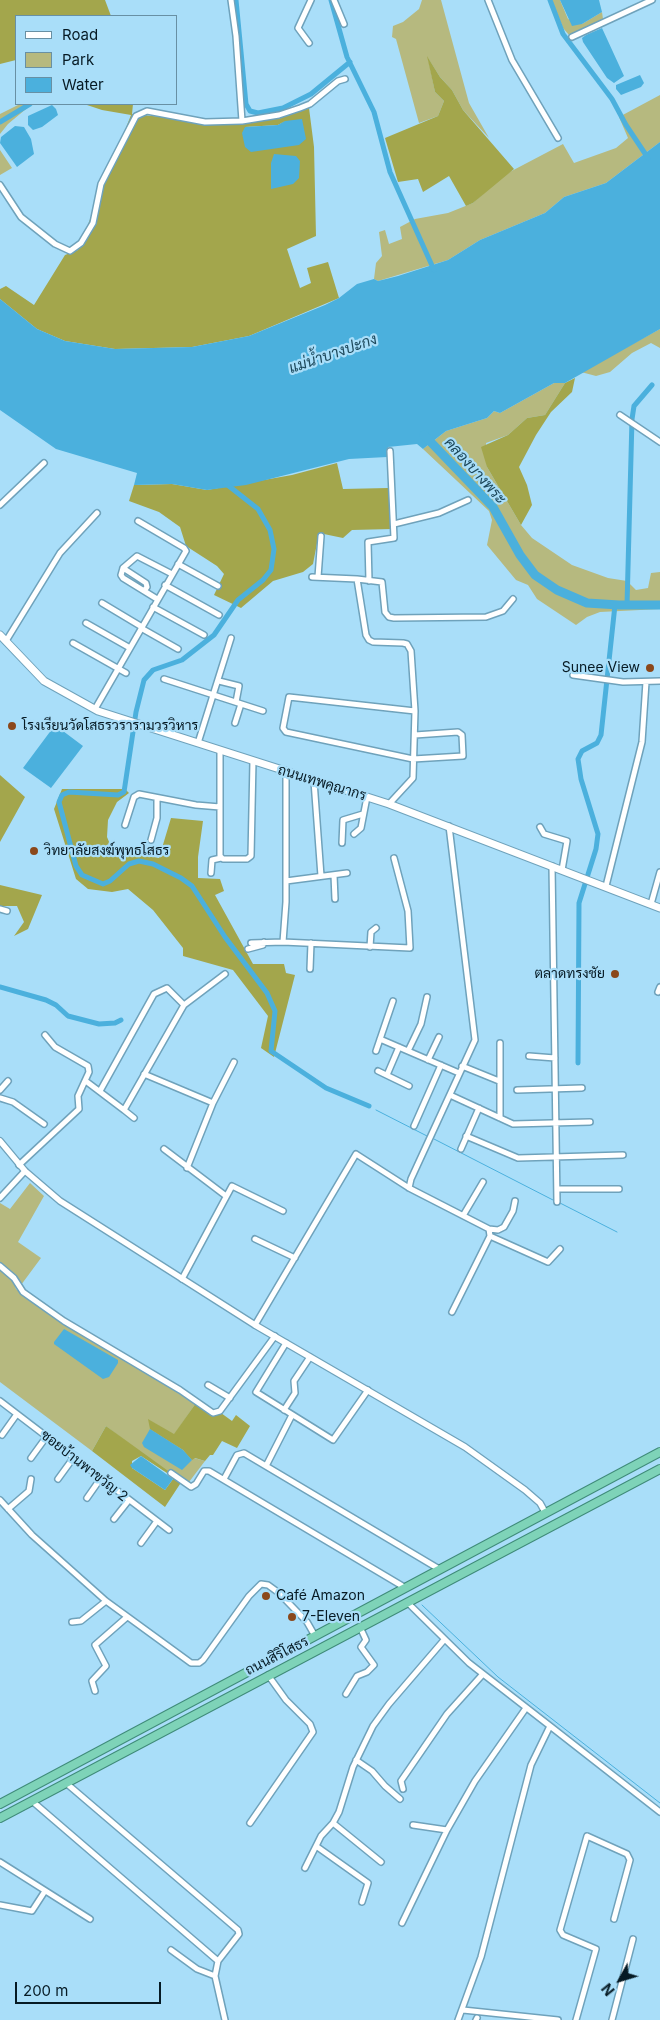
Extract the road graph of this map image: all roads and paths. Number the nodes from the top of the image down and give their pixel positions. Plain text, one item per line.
1 (231, 0) edge
2 (311, 0) edge
3 (334, 0) edge
4 (488, 0) edge
5 (652, 0) edge
6 (344, 24) dead end
7 (572, 37) dead end
8 (309, 43) dead end
9 (345, 80) dead end
10 (242, 121) junction
11 (558, 138) dead end
12 (0, 186) edge
13 (620, 415) dead end
14 (660, 442) edge
15 (390, 451) dead end
16 (44, 463) dead end
17 (468, 500) dead end
18 (0, 505) edge
19 (97, 513) dead end
20 (138, 521) dead end
21 (394, 524) junction
22 (321, 536) dead end
23 (178, 564) junction
24 (123, 568) junction
25 (172, 574) junction
26 (357, 579) junction
27 (369, 581) junction
28 (166, 585) junction
29 (218, 586) dead end
30 (144, 591) junction
31 (157, 599) junction
32 (513, 599) dead end
33 (102, 603) dead end
34 (153, 607) junction
35 (219, 614) dead end
36 (86, 622) dead end
37 (141, 628) junction
38 (0, 635) edge
39 (204, 635) dead end
40 (231, 638) dead end
41 (6, 641) junction
42 (73, 643) dead end
43 (130, 648) junction
44 (178, 649) dead end
45 (117, 670) junction
46 (126, 673) dead end
47 (573, 674) dead end
48 (164, 679) dead end
49 (218, 681) junction
50 (646, 682) junction
51 (660, 682) edge
52 (214, 696) junction
53 (238, 703) junction
54 (94, 709) junction
55 (263, 711) dead end
56 (414, 711) junction
57 (235, 722) dead end
58 (415, 735) junction
59 (198, 743) junction
60 (220, 751) junction
61 (413, 759) junction
62 (253, 761) junction
63 (286, 772) junction
64 (314, 780) junction
65 (367, 797) junction
66 (157, 798) junction
67 (389, 804) junction
68 (220, 807) junction
69 (363, 814) junction
70 (125, 825) dead end
71 (449, 826) junction
72 (540, 828) dead end
73 (354, 834) dead end
74 (151, 840) dead end
75 (342, 843) dead end
76 (221, 858) junction
77 (394, 858) dead end
78 (552, 866) junction
79 (562, 870) junction
80 (660, 872) edge
81 (211, 873) dead end
82 (347, 874) dead end
83 (334, 875) junction
84 (321, 876) junction
85 (286, 881) junction
86 (606, 886) junction
87 (335, 899) dead end
88 (651, 904) junction
89 (660, 908) edge
90 (0, 909) edge
91 (6, 910) dead end
92 (376, 928) dead end
93 (251, 942) dead end
94 (264, 942) junction
95 (283, 942) junction
96 (311, 943) junction
97 (370, 947) junction
98 (248, 949) dead end
99 (310, 969) dead end
100 (225, 974) dead end
101 (427, 997) dead end
102 (392, 1001) dead end
103 (184, 1005) junction
104 (45, 1035) dead end
105 (439, 1037) dead end
106 (380, 1039) junction
107 (500, 1043) dead end
108 (399, 1047) junction
109 (376, 1051) dead end
110 (408, 1051) junction
111 (529, 1056) dead end
112 (555, 1058) junction
113 (428, 1060) junction
114 (234, 1062) dead end
115 (441, 1065) junction
116 (462, 1066) junction
117 (378, 1070) dead end
118 (144, 1074) junction
119 (459, 1074) junction
120 (387, 1075) junction
121 (8, 1081) dead end
122 (499, 1081) junction
123 (86, 1082) dead end
124 (409, 1086) dead end
125 (582, 1088) dead end
126 (556, 1089) junction
127 (0, 1090) edge
128 (517, 1090) dead end
129 (100, 1091) junction
130 (450, 1095) junction
131 (0, 1098) edge
132 (213, 1103) junction
133 (479, 1108) junction
134 (124, 1110) junction
135 (134, 1118) dead end
136 (500, 1118) junction
137 (557, 1122) junction
138 (590, 1122) dead end
139 (44, 1124) dead end
140 (414, 1126) dead end
141 (466, 1136) junction
142 (0, 1141) edge
143 (461, 1148) dead end
144 (164, 1149) dead end
145 (623, 1155) dead end
146 (557, 1156) junction
147 (19, 1165) junction
148 (187, 1168) junction
149 (24, 1171) junction
150 (483, 1182) dead end
151 (409, 1188) junction
152 (558, 1189) junction
153 (619, 1189) dead end
154 (226, 1196) junction
155 (0, 1198) edge
156 (515, 1201) dead end
157 (557, 1202) dead end
158 (283, 1211) dead end
159 (464, 1214) junction
160 (489, 1229) junction
161 (490, 1236) junction
162 (255, 1239) dead end
163 (560, 1249) dead end
164 (295, 1258) junction
165 (0, 1266) edge
166 (182, 1279) junction
167 (452, 1312) dead end
168 (255, 1325) junction
169 (275, 1336) junction
170 (286, 1343) junction
171 (310, 1357) junction
172 (208, 1384) dead end
173 (368, 1390) junction
174 (230, 1398) junction
175 (0, 1401) edge
176 (284, 1410) junction
177 (17, 1414) junction
178 (292, 1415) junction
179 (2, 1435) dead end
180 (46, 1436) junction
181 (656, 1454) edge
182 (74, 1457) junction
183 (31, 1458) dead end
184 (266, 1466) junction
185 (660, 1469) edge
186 (172, 1473) dead end
187 (101, 1478) junction
188 (31, 1479) dead end
189 (58, 1479) dead end
190 (224, 1479) junction
191 (87, 1498) dead end
192 (0, 1500) edge
193 (129, 1500) junction
194 (8, 1509) junction
195 (545, 1512) junction
196 (114, 1519) dead end
197 (157, 1522) junction
198 (169, 1530) dead end
199 (142, 1543) dead end
200 (439, 1568) junction
201 (404, 1587) junction
202 (106, 1601) junction
203 (408, 1603) junction
204 (127, 1617) junction
205 (72, 1622) dead end
206 (360, 1628) junction
207 (315, 1636) junction
208 (444, 1640) junction
209 (268, 1674) junction
210 (483, 1674) junction
211 (95, 1691) dead end
212 (346, 1694) dead end
213 (526, 1708) junction
214 (550, 1726) junction
215 (356, 1760) junction
216 (66, 1783) junction
217 (403, 1789) dead end
218 (16, 1796) junction
219 (0, 1799) edge
220 (400, 1799) dead end
221 (32, 1801) junction
222 (0, 1804) edge
223 (660, 1812) edge
224 (0, 1818) edge
225 (250, 1823) dead end
226 (333, 1823) junction
227 (413, 1825) dead end
228 (447, 1830) junction
229 (316, 1846) junction
230 (0, 1862) edge
231 (381, 1862) dead end
232 (305, 1868) dead end
233 (44, 1891) junction
234 (362, 1902) dead end
235 (0, 1905) edge
236 (90, 1919) dead end
237 (614, 1919) dead end
238 (402, 1923) dead end
239 (634, 1938) dead end
240 (171, 1950) dead end
241 (218, 1961) junction
242 (215, 1976) junction
243 (463, 2010) junction
244 (225, 2020) edge
245 (458, 2020) edge
246 (558, 2020) edge
247 (576, 2020) edge
248 (612, 2020) edge

1 - 10 street
2 - 8 street
3 - 6 street
4 - 11 street
5 - 7 street
9 - 10 street
10 - 12 street
13 - 14 street
15 - 21 street
16 - 18 street
17 - 21 street
19 - 41 street
20 - 23 street
21 - 27 street
22 - 26 street
23 - 25 street
23 - 29 street
24 - 25 street
24 - 30 street
24 - 30 street
25 - 28 street
26 - 27 street
26 - 56 street
27 - 32 street
28 - 31 street
28 - 35 street
30 - 31 street
31 - 34 street
33 - 37 street
34 - 37 street
34 - 39 street
36 - 43 street
37 - 43 street
37 - 44 street
38 - 41 main road, ถนนเทพคุณากร
40 - 49 street
41 - 54 main road, ถนนเทพคุณากร
42 - 45 street
43 - 45 street
45 - 46 street
45 - 54 street
47 - 50 street
48 - 52 street
49 - 52 street
49 - 53 street
50 - 51 street
50 - 86 street
52 - 53 street
52 - 59 street
53 - 55 street
53 - 57 street
54 - 59 main road, ถนนเทพคุณากร
56 - 58 street
56 - 61 street
58 - 61 street
58 - 61 street
59 - 60 main road, ถนนเทพคุณากร
60 - 62 main road, ถนนเทพคุณากร
60 - 68 street
61 - 67 street
62 - 63 main road, ถนนเทพคุณากร
62 - 76 street
63 - 64 main road, ถนนเทพคุณากร
63 - 85 street
64 - 65 main road, ถนนเทพคุณากร
64 - 84 street
65 - 67 main road, ถนนเทพคุณากร
65 - 69 street
66 - 68 street
66 - 70 street
66 - 74 street
67 - 71 main road, ถนนเทพคุณากร
68 - 76 street
69 - 73 street
69 - 75 street
71 - 78 main road, ถนนเทพคุณากร
71 - 116 street
72 - 79 street
76 - 81 street
77 - 97 street
78 - 79 main road, ถนนเทพคุณากร
78 - 112 street
79 - 86 main road, ถนนเทพคุณากร
80 - 88 street
82 - 83 street
83 - 84 street
83 - 87 street
84 - 85 street
85 - 95 street
86 - 88 main road, ถนนเทพคุณากร
88 - 89 main road, ถนนเทพคุณากร
90 - 91 street
92 - 97 street
93 - 94 street
94 - 95 street
94 - 98 street
95 - 96 street
96 - 97 street
96 - 99 street
100 - 103 street
101 - 110 street
102 - 106 street
103 - 118 street
103 - 129 street
104 - 147 street
105 - 113 street
106 - 108 street
106 - 109 street
107 - 122 street
108 - 110 street
108 - 120 street
110 - 113 street
111 - 112 street
112 - 126 street
113 - 115 street
114 - 132 street
115 - 119 street
115 - 140 street
116 - 119 street
116 - 122 street
117 - 120 street
118 - 132 street
118 - 134 street
119 - 130 street
120 - 124 street
121 - 127 street
122 - 136 street
123 - 129 street
125 - 126 street
126 - 128 street
126 - 137 street
129 - 134 street
130 - 133 street
130 - 151 street
131 - 139 street
132 - 148 street
133 - 136 street
133 - 141 street
134 - 135 street
136 - 137 street
137 - 138 street
137 - 146 street
141 - 143 street
141 - 146 street
142 - 147 street
144 - 148 street
145 - 146 street
146 - 152 street
147 - 149 street
148 - 154 street
149 - 155 street
149 - 166 street
150 - 159 street
151 - 159 street
151 - 164 street
152 - 153 street
152 - 157 street
154 - 158 street
154 - 166 street
156 - 160 street
159 - 160 street
160 - 161 street
161 - 163 street
161 - 167 street
162 - 164 street
164 - 168 street
165 - 174 street
166 - 168 street
168 - 169 street
169 - 170 street
169 - 174 street
170 - 171 street
170 - 176 street
171 - 173 street
171 - 176 street
172 - 174 street
173 - 178 street
173 - 195 street
175 - 177 street, ซอยบ้านพาขวัญ 2
176 - 178 street
177 - 179 street
177 - 180 street, ซอยบ้านพาขวัญ 2
178 - 184 street
180 - 182 street, ซอยบ้านพาขวัญ 2
180 - 183 street
181 - 185 highway
181 - 195 highway, ถนนสิริโสธร
182 - 187 street, ซอยบ้านพาขวัญ 2
182 - 189 street
184 - 190 street
184 - 200 street
185 - 203 highway, ถนนสิริโสธร
186 - 190 street
187 - 191 street
187 - 193 street, ซอยบ้านพาขวัญ 2
188 - 194 street
190 - 201 street
192 - 194 street
193 - 196 street
193 - 197 street, ซอยบ้านพาขวัญ 2
194 - 202 street
195 - 200 highway, ถนนสิริโสธร
197 - 198 street, ซอยบ้านพาขวัญ 2
197 - 199 street
200 - 201 highway, ถนนสิริโสธร
201 - 207 highway, ถนนสิริโสธร
202 - 204 street
202 - 205 street
203 - 206 highway, ถนนสิริโสธร
203 - 208 street
204 - 207 street
204 - 211 street
206 - 209 highway, ถนนสิริโสธร
206 - 212 street
207 - 218 highway, ถนนสิริโสธร
208 - 210 street
208 - 215 street
209 - 216 highway, ถนนสิริโสธร
209 - 225 street
210 - 213 street
210 - 217 street
213 - 214 street
213 - 228 street
214 - 223 street
214 - 243 street
215 - 220 street
215 - 226 street
216 - 221 highway, ถนนสิริโสธร
216 - 241 street
218 - 219 street
218 - 222 highway, ถนนสิริโสธร
221 - 224 highway, ถนนสิริโสธร
221 - 241 street
226 - 229 street
226 - 231 street
227 - 228 street
228 - 238 street
229 - 232 street
229 - 234 street
230 - 233 street
233 - 235 street
233 - 236 street
237 - 247 street
239 - 248 street
240 - 242 street
241 - 242 street
242 - 244 street
243 - 245 street
243 - 246 street

